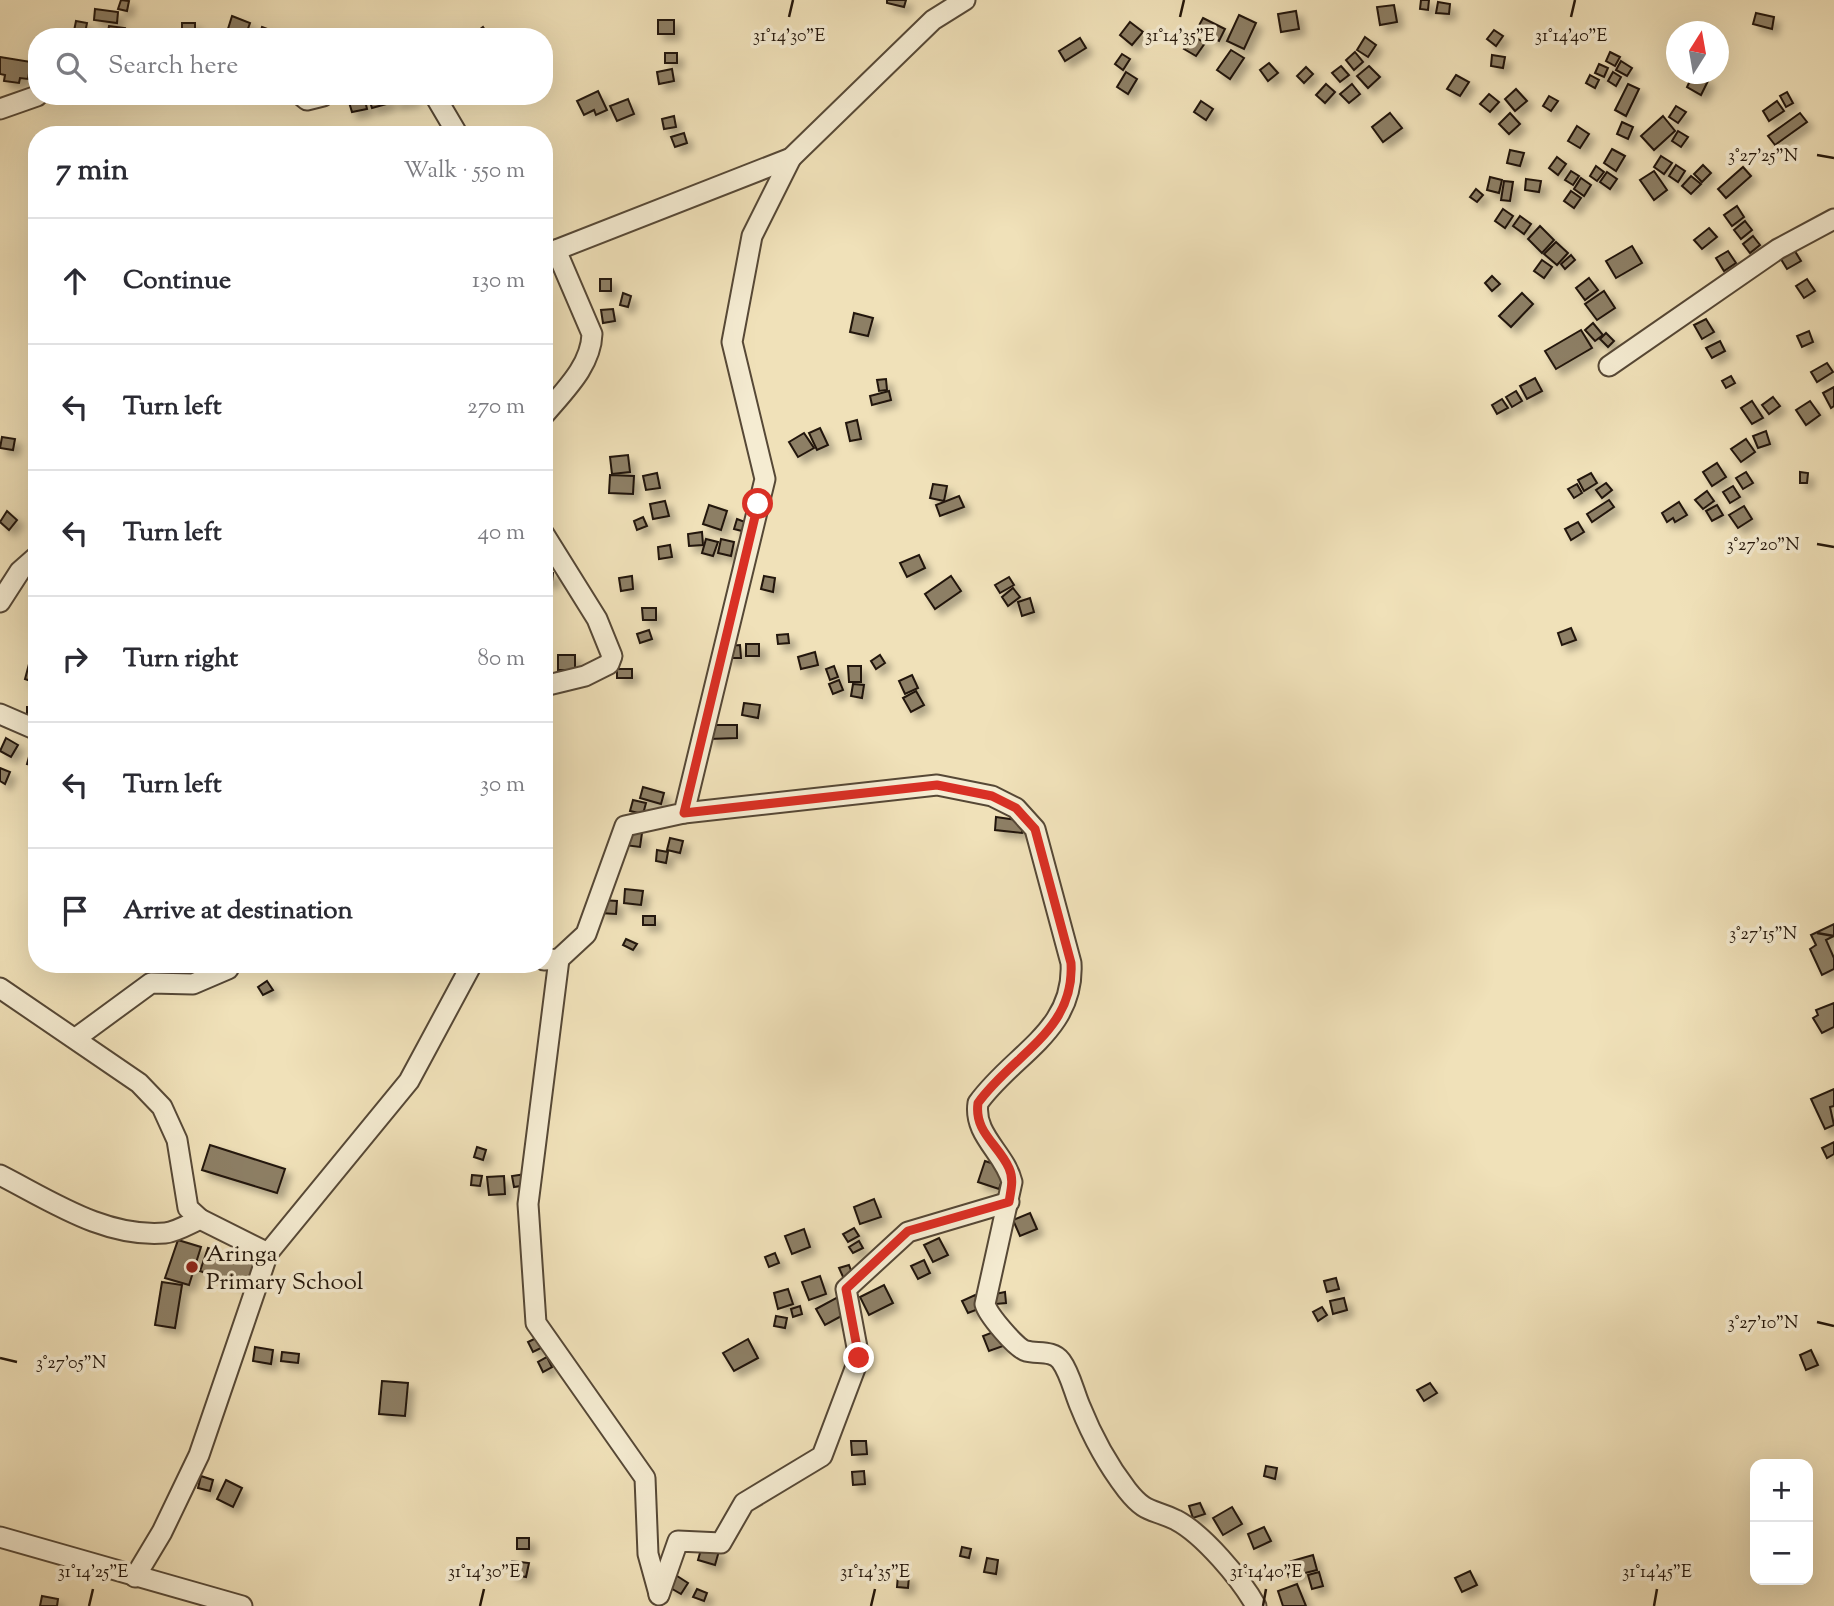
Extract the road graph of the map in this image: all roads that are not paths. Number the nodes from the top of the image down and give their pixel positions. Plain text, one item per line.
1 (930, 0) edge
2 (965, 0) edge
3 (933, 20) junction
4 (28, 99) edge
5 (440, 105) edge
6 (0, 109) edge
7 (453, 126) edge
8 (792, 158) junction
9 (1834, 219) edge
10 (553, 253) edge
11 (553, 260) edge
12 (1609, 366) dead end
13 (553, 404) edge
14 (553, 548) edge
15 (28, 564) edge
16 (0, 602) edge
17 (553, 684) edge
18 (0, 714) edge
19 (28, 726) edge
20 (684, 813) junction
21 (553, 959) edge
22 (219, 973) edge
23 (467, 973) edge
24 (550, 973) edge
25 (0, 988) edge
26 (76, 1038) junction
27 (0, 1175) edge
28 (1009, 1202) junction
29 (200, 1219) junction
30 (268, 1253) junction
31 (0, 1537) edge
32 (135, 1577) junction
33 (658, 1600) edge
34 (243, 1606) edge
35 (1256, 1606) edge

1 - 3 street
2 - 3 street
3 - 8 street
4 - 6 street
5 - 7 street
8 - 10 street
8 - 20 street
9 - 12 street
11 - 13 street
14 - 17 street
15 - 16 street
18 - 19 street
20 - 21 street
20 - 28 street
22 - 26 street
23 - 30 street
24 - 33 street
25 - 26 street
26 - 29 street
27 - 29 street
28 - 33 street
28 - 35 street
29 - 30 street
30 - 32 street
31 - 32 street
32 - 34 street

